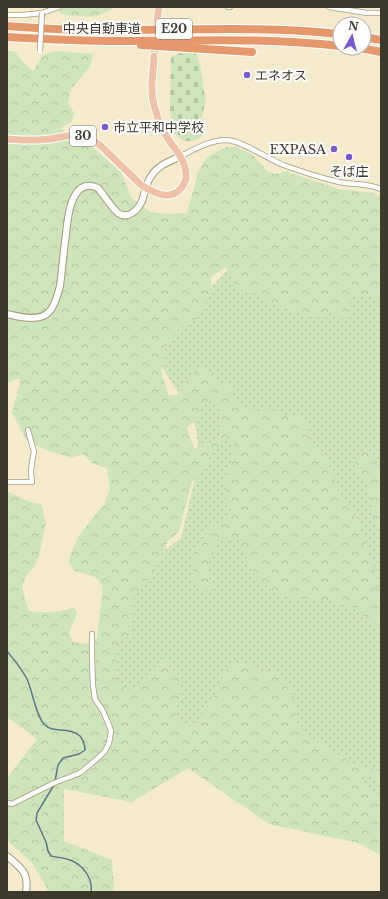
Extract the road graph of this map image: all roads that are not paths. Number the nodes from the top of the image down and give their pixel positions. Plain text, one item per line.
1 (59, 7) edge
2 (159, 7) edge
3 (329, 7) edge
4 (42, 13) junction
5 (381, 13) edge
6 (7, 15) edge
7 (157, 20) tunnel mouth
8 (7, 26) edge
9 (332, 33) edge
10 (7, 37) edge
11 (46, 40) junction
12 (332, 45) edge
13 (40, 51) dead end
14 (252, 52) dead end
15 (154, 56) tunnel mouth
16 (7, 139) edge
17 (181, 156) junction
18 (381, 189) edge
19 (7, 314) edge
20 (28, 430) dead end
21 (7, 482) edge
22 (92, 634) dead end
23 (7, 803) edge
24 (7, 856) edge
25 (26, 892) edge

1 - 4 street
2 - 7 main road
3 - 5 street
4 - 6 street
4 - 13 street, bridge
8 - 9 highway, 中央自動車道 / E20
10 - 11 highway, 中央自動車道 / E20
11 - 12 highway, 中央自動車道 / E20
11 - 14 highway
15 - 17 main road, 30
16 - 17 main road, 30, bridge
17 - 18 street
17 - 19 main road
20 - 21 street
22 - 23 street
24 - 25 main road

